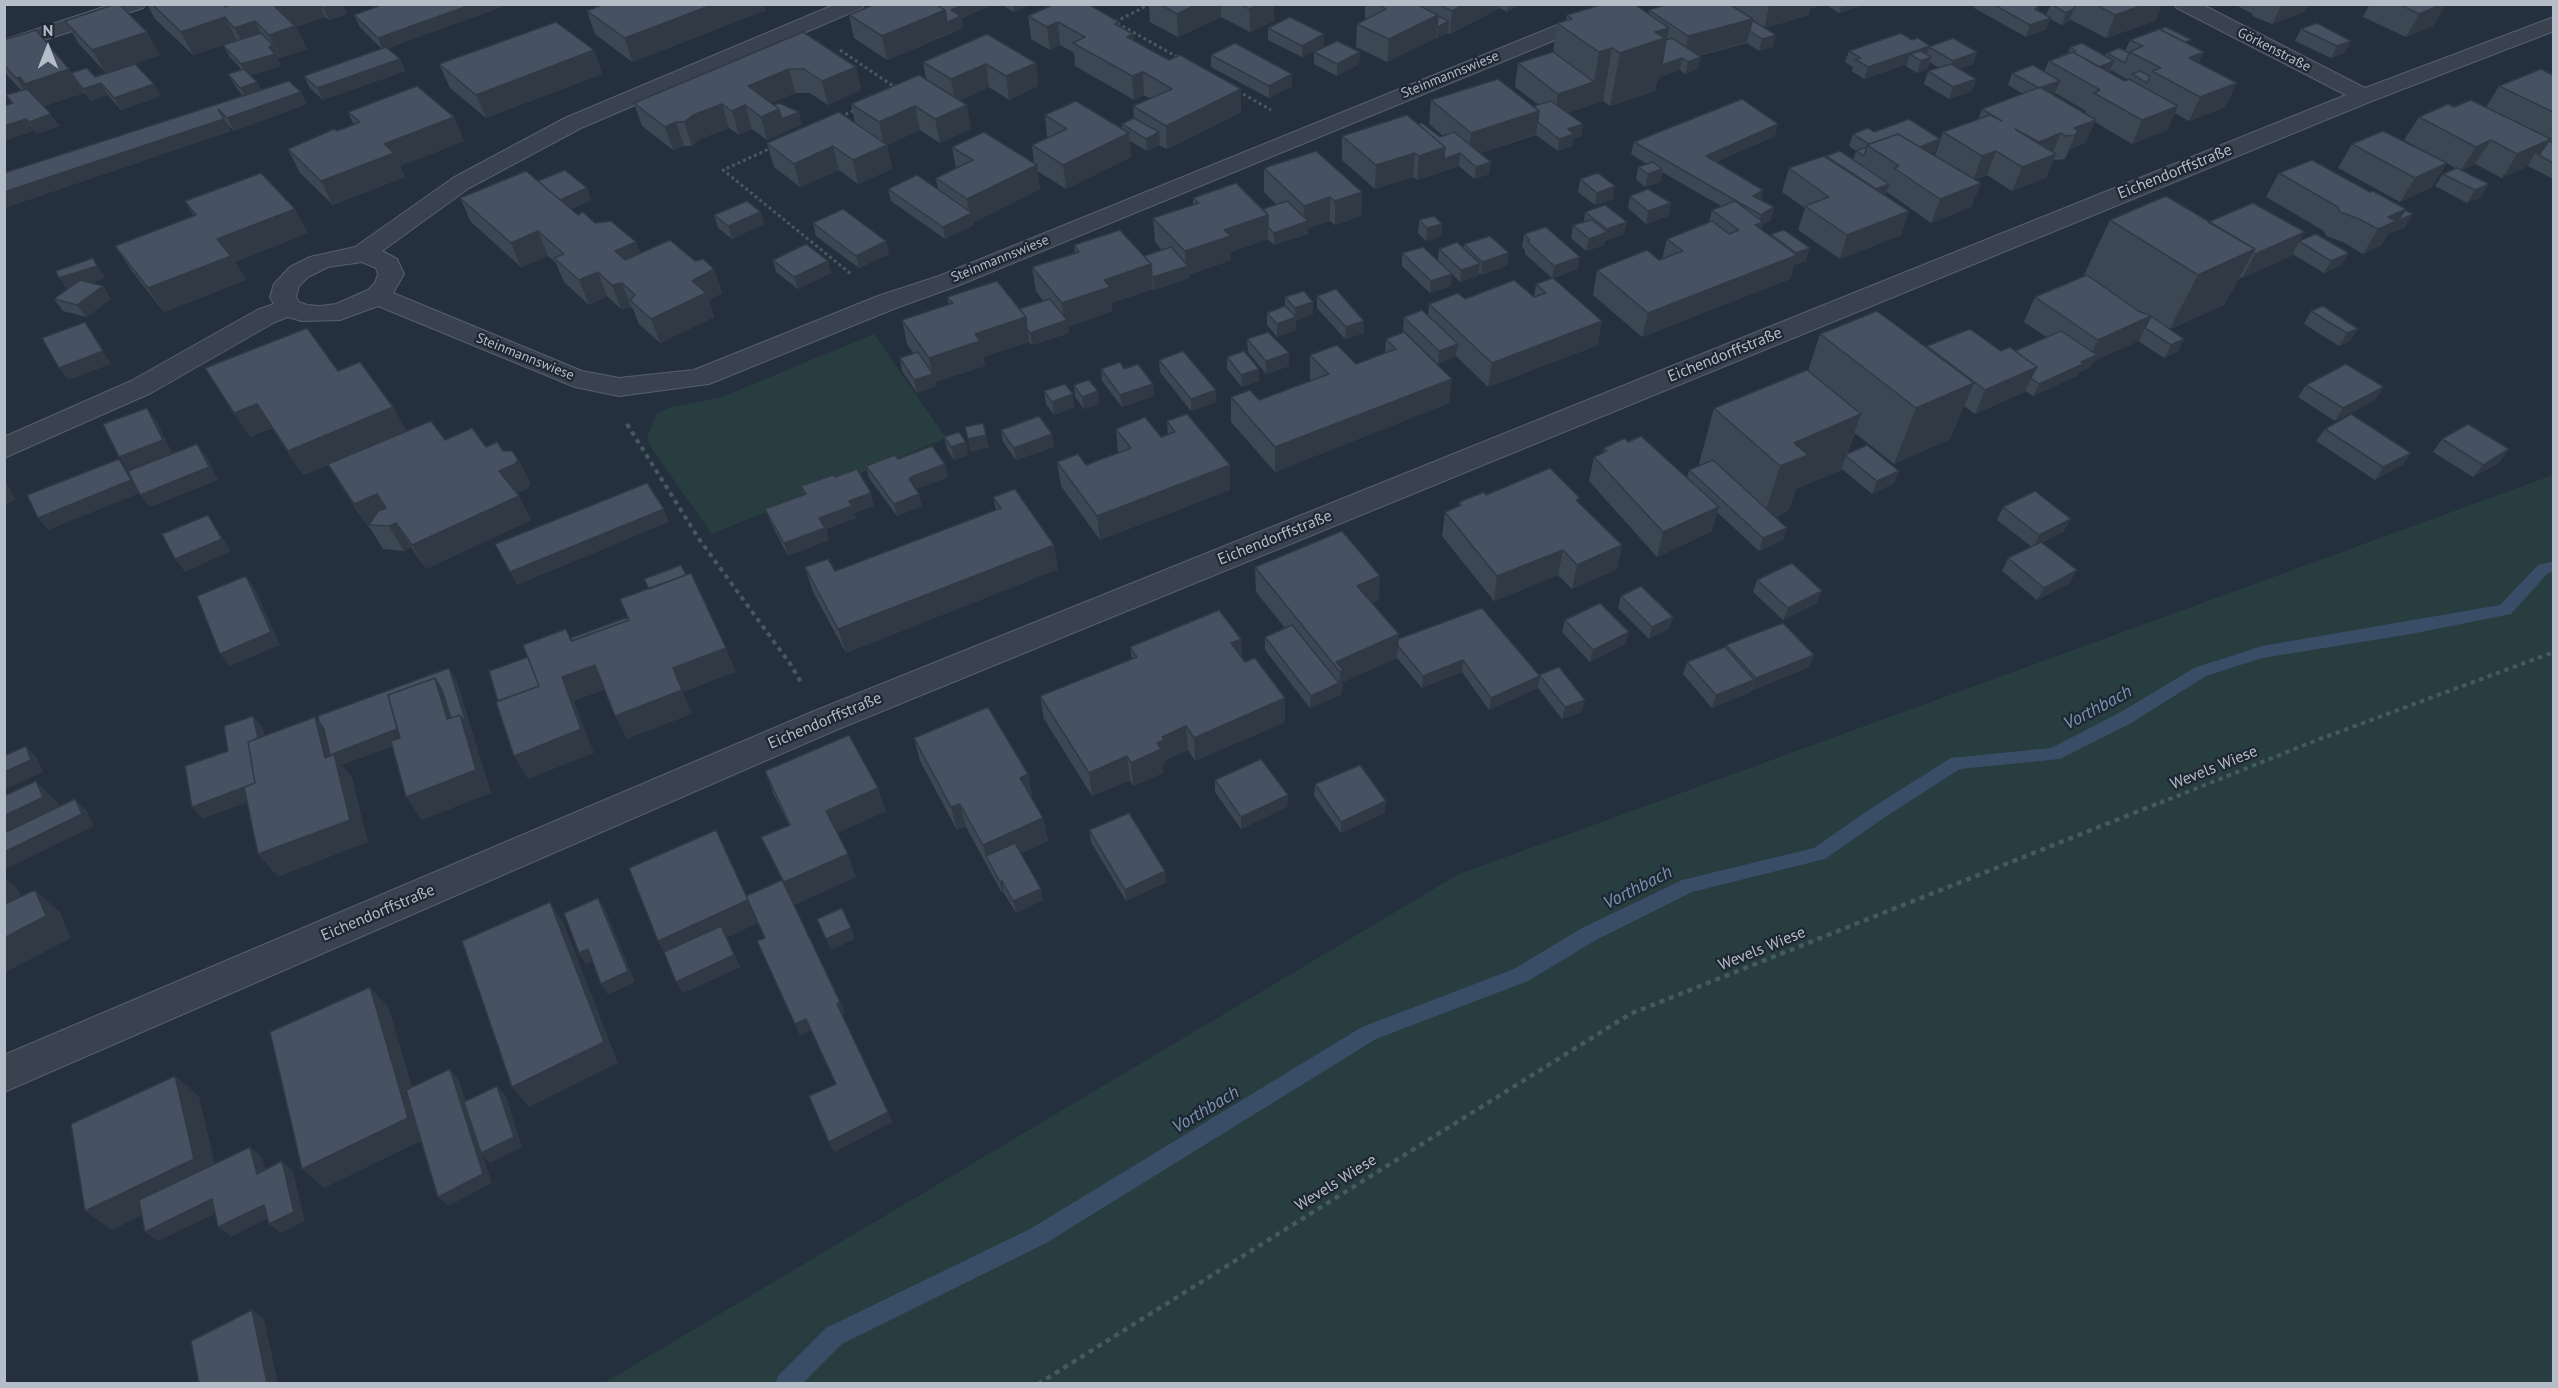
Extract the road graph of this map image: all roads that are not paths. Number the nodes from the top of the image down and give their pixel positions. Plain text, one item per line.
1 (136, 4) edge
2 (855, 4) edge
3 (1613, 4) edge
4 (2184, 4) edge
5 (2553, 23) edge
6 (4, 47) edge
7 (2364, 96) junction
8 (362, 254) junction
9 (376, 296) junction
10 (289, 307) junction
11 (4, 449) edge
12 (4, 1074) edge

1 - 6 street
2 - 8 street
3 - 9 street, Steinmannswiese
4 - 7 street, Görkenstraße
5 - 7 street, Eichendorffstraße
7 - 12 street, Eichendorffstraße
8 - 9 street
8 - 10 street
9 - 10 street
10 - 11 street

